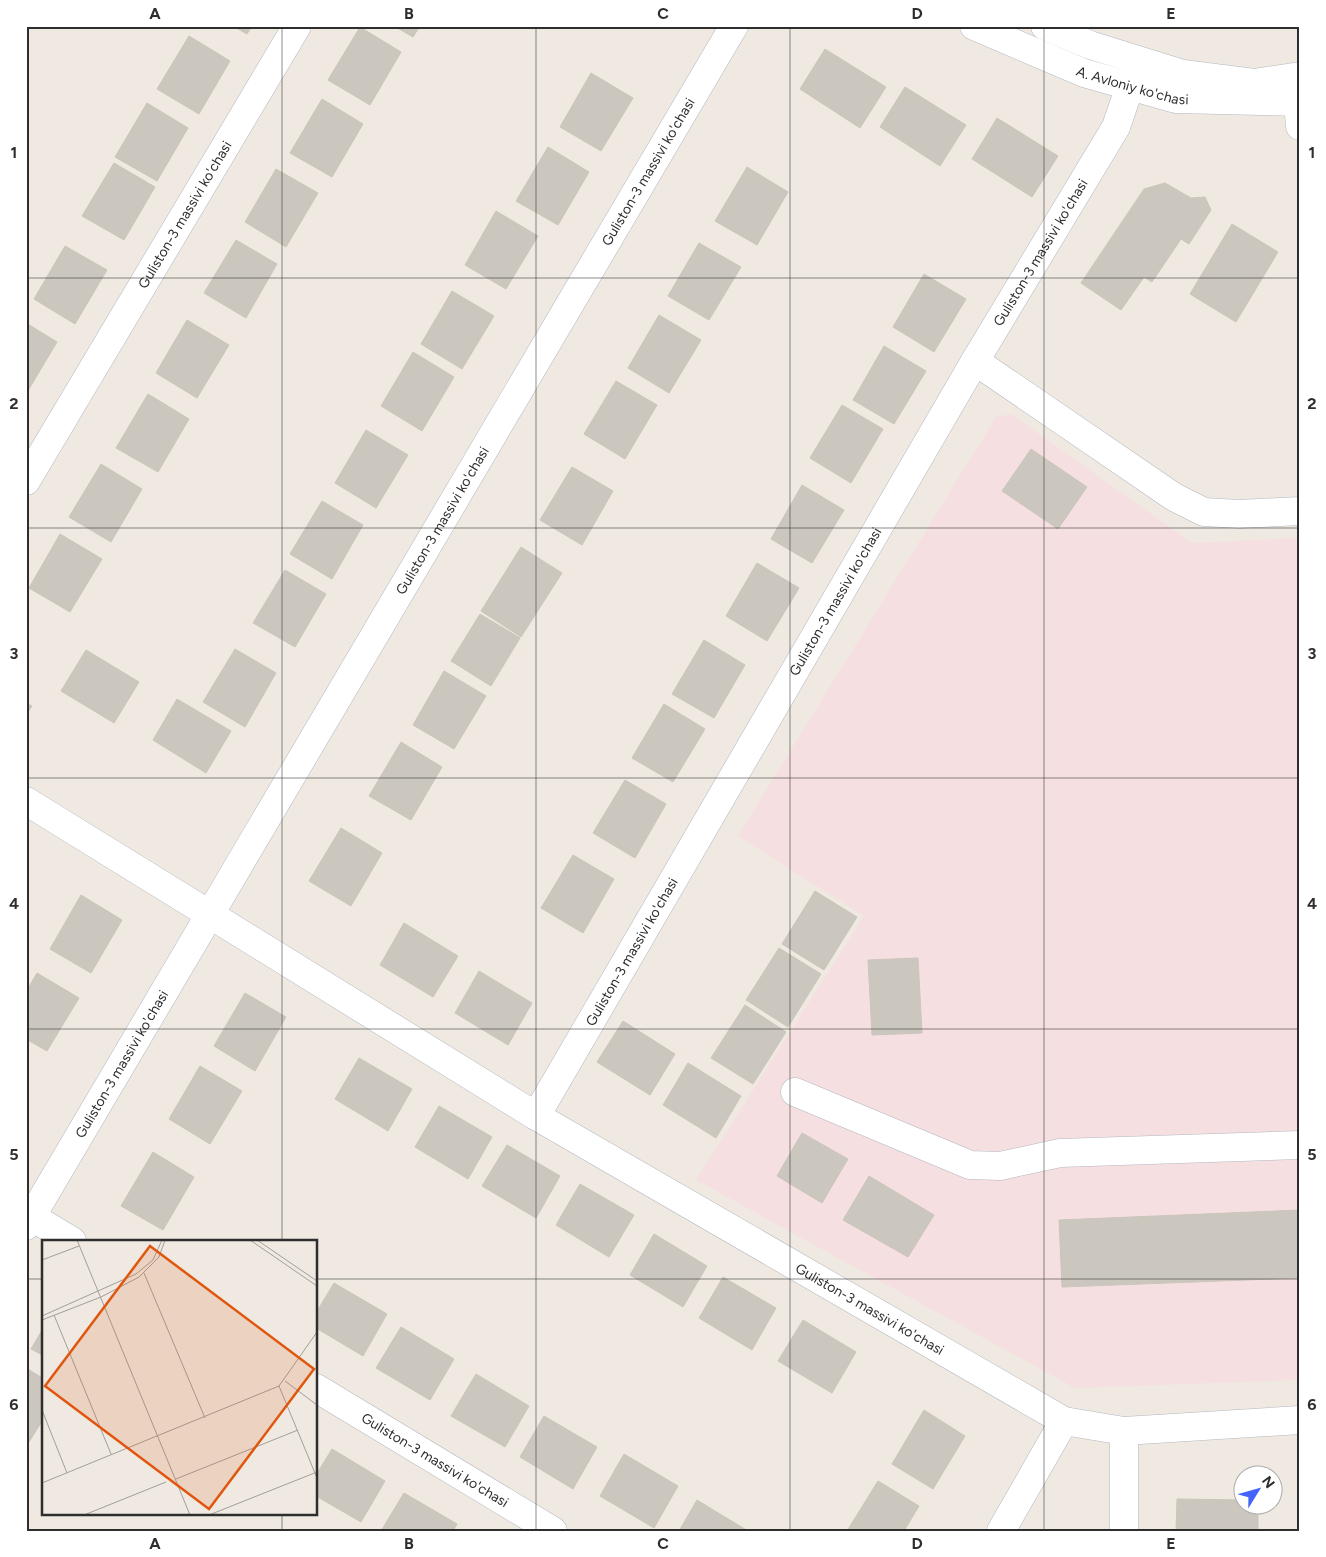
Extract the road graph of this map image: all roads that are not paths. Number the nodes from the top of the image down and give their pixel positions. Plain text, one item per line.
1 (297, 26) edge
2 (734, 26) edge
3 (974, 26) edge
4 (1045, 26) edge
5 (1300, 76) edge
6 (1130, 86) junction
7 (1299, 110) edge
8 (975, 361) junction
9 (26, 481) edge
10 (1300, 511) edge
11 (26, 801) edge
12 (210, 914) junction
13 (795, 1092) dead end
14 (536, 1116) junction
15 (1300, 1145) edge
16 (29, 1221) edge
17 (70, 1240) edge
18 (318, 1389) edge
19 (1300, 1420) edge
20 (1064, 1421) junction
21 (1124, 1431) junction
22 (553, 1531) edge
23 (1001, 1531) edge
24 (1124, 1531) edge

1 - 9 street, Guliston-3 massivi ko'chasi
2 - 12 street, Guliston-3 massivi ko'chasi
3 - 6 street, A. Avloniy ko'chasi
4 - 5 street, A. Avloniy ko'chasi
6 - 7 street, A. Avloniy ko'chasi
6 - 8 street, Guliston-3 massivi ko'chasi
8 - 10 street
8 - 14 street, Guliston-3 massivi ko'chasi
11 - 12 street, Guliston-3 massivi ko'chasi
12 - 14 street, Guliston-3 massivi ko'chasi
12 - 16 street, Guliston-3 massivi ko'chasi
13 - 15 street
14 - 20 street, Guliston-3 massivi ko'chasi
16 - 17 street, Guliston-3 massivi ko'chasi
18 - 22 street, Guliston-3 massivi ko'chasi
19 - 21 street, Guliston-3 massivi ko'chasi
20 - 21 street, Guliston-3 massivi ko'chasi
20 - 23 street
21 - 24 street

